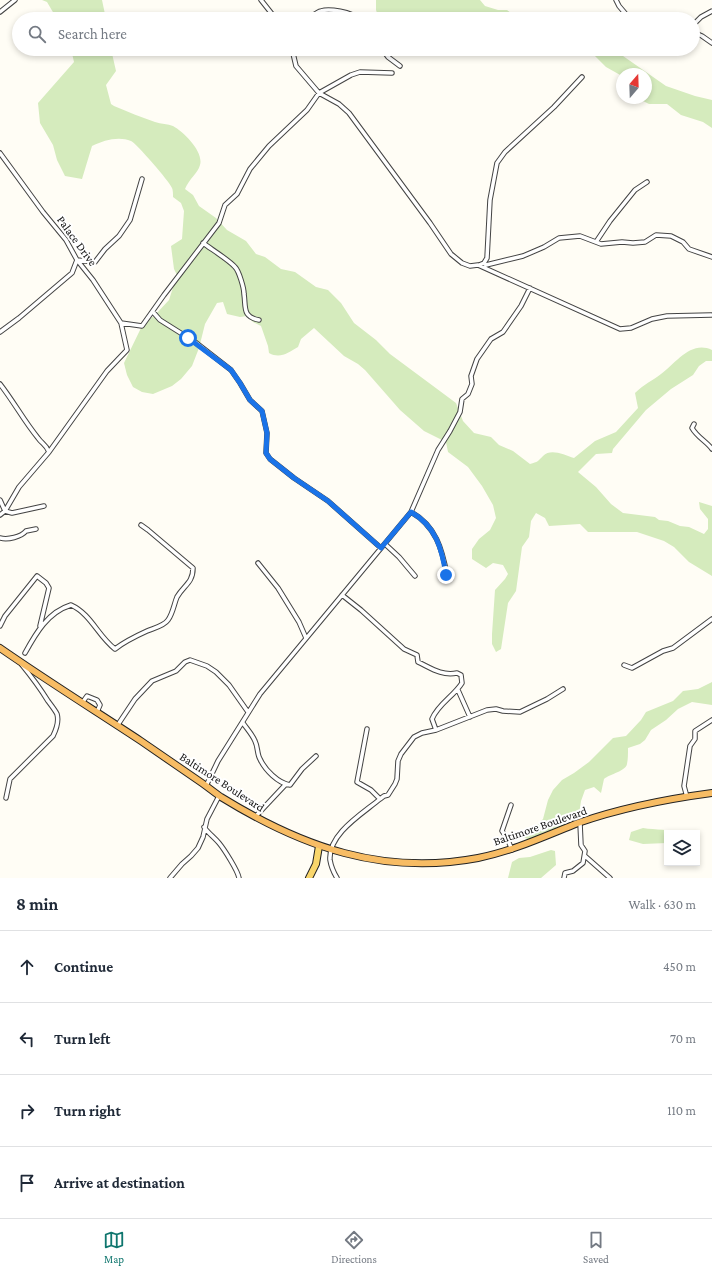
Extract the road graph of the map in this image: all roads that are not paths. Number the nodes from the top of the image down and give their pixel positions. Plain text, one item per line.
1 (15, 0) edge
2 (261, 0) edge
3 (616, 0) edge
4 (712, 11) edge
5 (0, 12) edge
6 (270, 12) edge
7 (318, 12) edge
8 (345, 12) edge
9 (624, 12) edge
10 (700, 18) edge
11 (700, 35) edge
12 (712, 43) edge
13 (294, 56) edge
14 (387, 56) edge
15 (400, 66) dead end
16 (392, 73) dead end
17 (582, 77) dead end
18 (319, 93) junction
19 (0, 153) edge
20 (142, 179) dead end
21 (647, 182) dead end
22 (596, 242) junction
23 (203, 243) junction
24 (712, 256) edge
25 (77, 260) junction
26 (484, 264) junction
27 (478, 265) junction
28 (530, 288) junction
29 (153, 312) junction
30 (711, 315) edge
31 (259, 320) dead end
32 (121, 323) junction
33 (0, 332) edge
34 (0, 384) edge
35 (694, 424) dead end
36 (711, 447) edge
37 (49, 452) junction
38 (0, 500) edge
39 (44, 506) dead end
40 (5, 511) junction
41 (411, 512) junction
42 (0, 515) edge
43 (141, 525) dead end
44 (36, 529) dead end
45 (0, 538) edge
46 (385, 544) junction
47 (381, 548) junction
48 (258, 563) dead end
49 (446, 575) dead end
50 (415, 576) dead end
51 (342, 595) junction
52 (712, 619) edge
53 (0, 626) edge
54 (39, 629) junction
55 (306, 638) junction
56 (0, 648) edge
57 (25, 653) dead end
58 (18, 661) junction
59 (624, 664) dead end
60 (563, 689) dead end
61 (458, 690) junction
62 (82, 704) junction
63 (248, 712) junction
64 (96, 713) junction
65 (470, 717) junction
66 (712, 720) edge
67 (242, 723) junction
68 (118, 726) junction
69 (367, 729) dead end
70 (436, 730) junction
71 (316, 756) dead end
72 (286, 784) junction
73 (206, 786) junction
74 (712, 793) edge
75 (219, 796) junction
76 (687, 796) junction
77 (6, 798) dead end
78 (380, 799) junction
79 (511, 805) dead end
80 (255, 817) junction
81 (580, 823) junction
82 (204, 827) junction
83 (319, 846) junction
84 (331, 850) junction
85 (512, 850) junction
86 (585, 856) junction
87 (170, 878) edge
88 (239, 878) edge
89 (309, 878) edge
90 (337, 878) edge
91 (564, 878) edge
92 (610, 878) edge

1 - 5 street
2 - 6 street
3 - 9 street
4 - 10 street
7 - 8 street
11 - 12 street
13 - 18 street
14 - 15 street
16 - 18 street
17 - 26 street
18 - 23 street
18 - 27 street
19 - 25 street, Palace Drive
20 - 25 street
21 - 22 street
22 - 24 street
22 - 26 street
23 - 29 street
23 - 31 street
25 - 32 street, Palace Drive
25 - 33 street
26 - 27 street
27 - 28 street
28 - 30 street
28 - 41 street
29 - 32 street
29 - 47 street
32 - 37 street
34 - 37 street
35 - 36 street
37 - 40 street
38 - 40 street
39 - 40 street
40 - 42 street
41 - 46 street
41 - 49 street
43 - 54 street
44 - 45 street
46 - 47 street
46 - 50 street
47 - 51 street
48 - 55 street
51 - 55 street
51 - 61 street
52 - 59 street
53 - 54 street
54 - 57 street
55 - 63 street
56 - 58 highway, Baltimore Boulevard
58 - 62 highway, Baltimore Boulevard
58 - 77 street
60 - 65 street
61 - 65 street
61 - 70 street
62 - 64 highway, Baltimore Boulevard
62 - 64 street
63 - 67 street
63 - 68 street
64 - 68 highway, Baltimore Boulevard
65 - 70 street
66 - 76 street
67 - 72 street
67 - 73 street
68 - 73 highway, Baltimore Boulevard
69 - 78 street
70 - 78 street
71 - 72 street
72 - 80 street
73 - 75 highway, Baltimore Boulevard
74 - 76 highway, Baltimore Boulevard
75 - 80 highway, Baltimore Boulevard
75 - 82 street
76 - 81 highway, Baltimore Boulevard
78 - 84 street
79 - 85 street
80 - 83 highway, Baltimore Boulevard
81 - 85 highway, Baltimore Boulevard
81 - 86 street
82 - 87 street
82 - 88 street
83 - 84 highway, Baltimore Boulevard
83 - 89 main road
84 - 85 highway, Baltimore Boulevard
84 - 90 street
86 - 91 street
86 - 92 street

